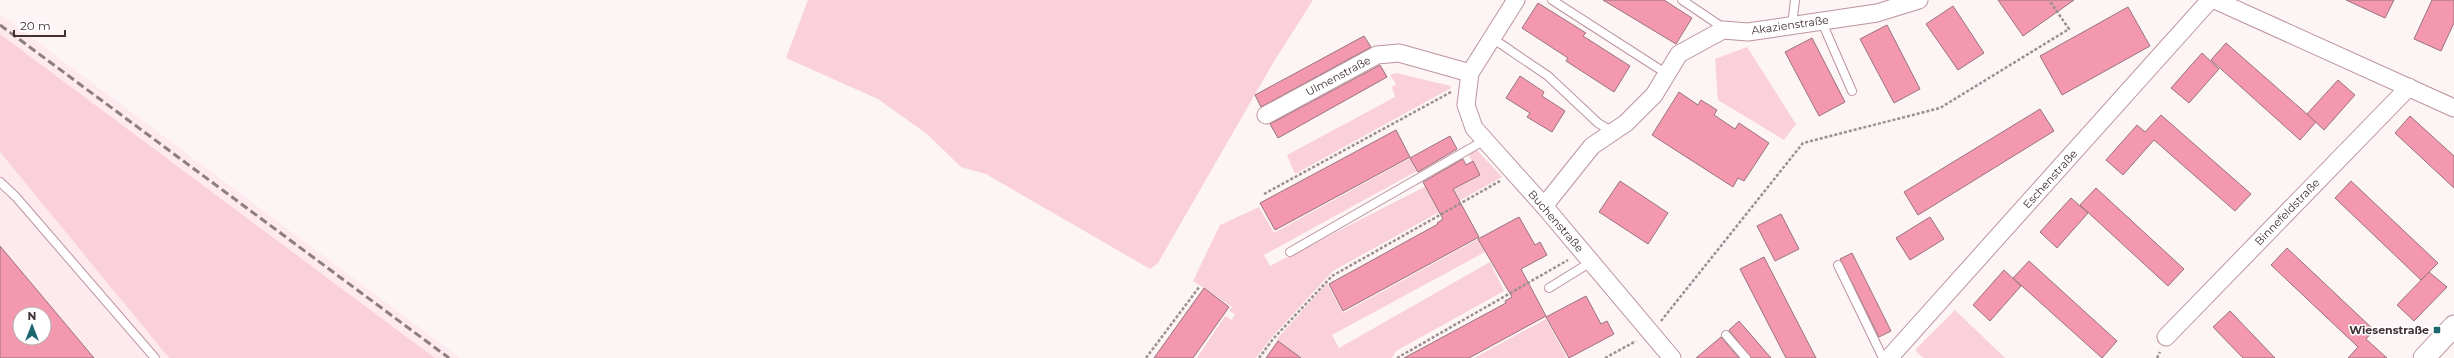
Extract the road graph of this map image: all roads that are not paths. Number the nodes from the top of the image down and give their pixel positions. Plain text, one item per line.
1 (1516, 0) edge
2 (1552, 0) edge
3 (1682, 0) edge
4 (1795, 0) edge
5 (1919, 0) edge
6 (2210, 0) edge
7 (2216, 0) edge
8 (1821, 20) junction
9 (1792, 25) junction
10 (1727, 30) junction
11 (1492, 38) junction
12 (1470, 73) junction
13 (1667, 74) junction
14 (2409, 87) junction
15 (1852, 90) dead end
16 (2454, 108) edge
17 (1266, 115) dead end
18 (1612, 132) junction
19 (1485, 140) junction
20 (0, 182) edge
21 (1544, 206) junction
22 (1290, 252) dead end
23 (1586, 256) junction
24 (1838, 265) dead end
25 (1549, 288) dead end
26 (2454, 326) edge
27 (1726, 335) dead end
28 (2166, 337) dead end
29 (155, 358) edge
30 (1672, 358) edge
31 (1746, 358) edge
32 (1883, 358) edge
33 (1889, 358) edge
34 (2424, 358) edge

1 - 11 street
2 - 13 lane
3 - 10 lane
4 - 9 lane
5 - 8 street, Akazienstraße
6 - 33 street, Eschenstraße
7 - 14 street
8 - 9 street, Akazienstraße
8 - 15 lane
9 - 10 street, Akazienstraße
10 - 13 street, Akazienstraße
11 - 12 street
11 - 18 lane
12 - 17 street, Ulmenstraße
12 - 19 street, Buchenstraße
13 - 18 street, Akazienstraße
14 - 16 street
14 - 28 street, Binnefeldstraße
18 - 21 street, Akazienstraße
19 - 21 street, Buchenstraße
19 - 22 lane
20 - 29 lane
21 - 23 street, Buchenstraße
23 - 25 lane
23 - 30 street, Buchenstraße
24 - 32 lane
26 - 34 street
27 - 31 lane

